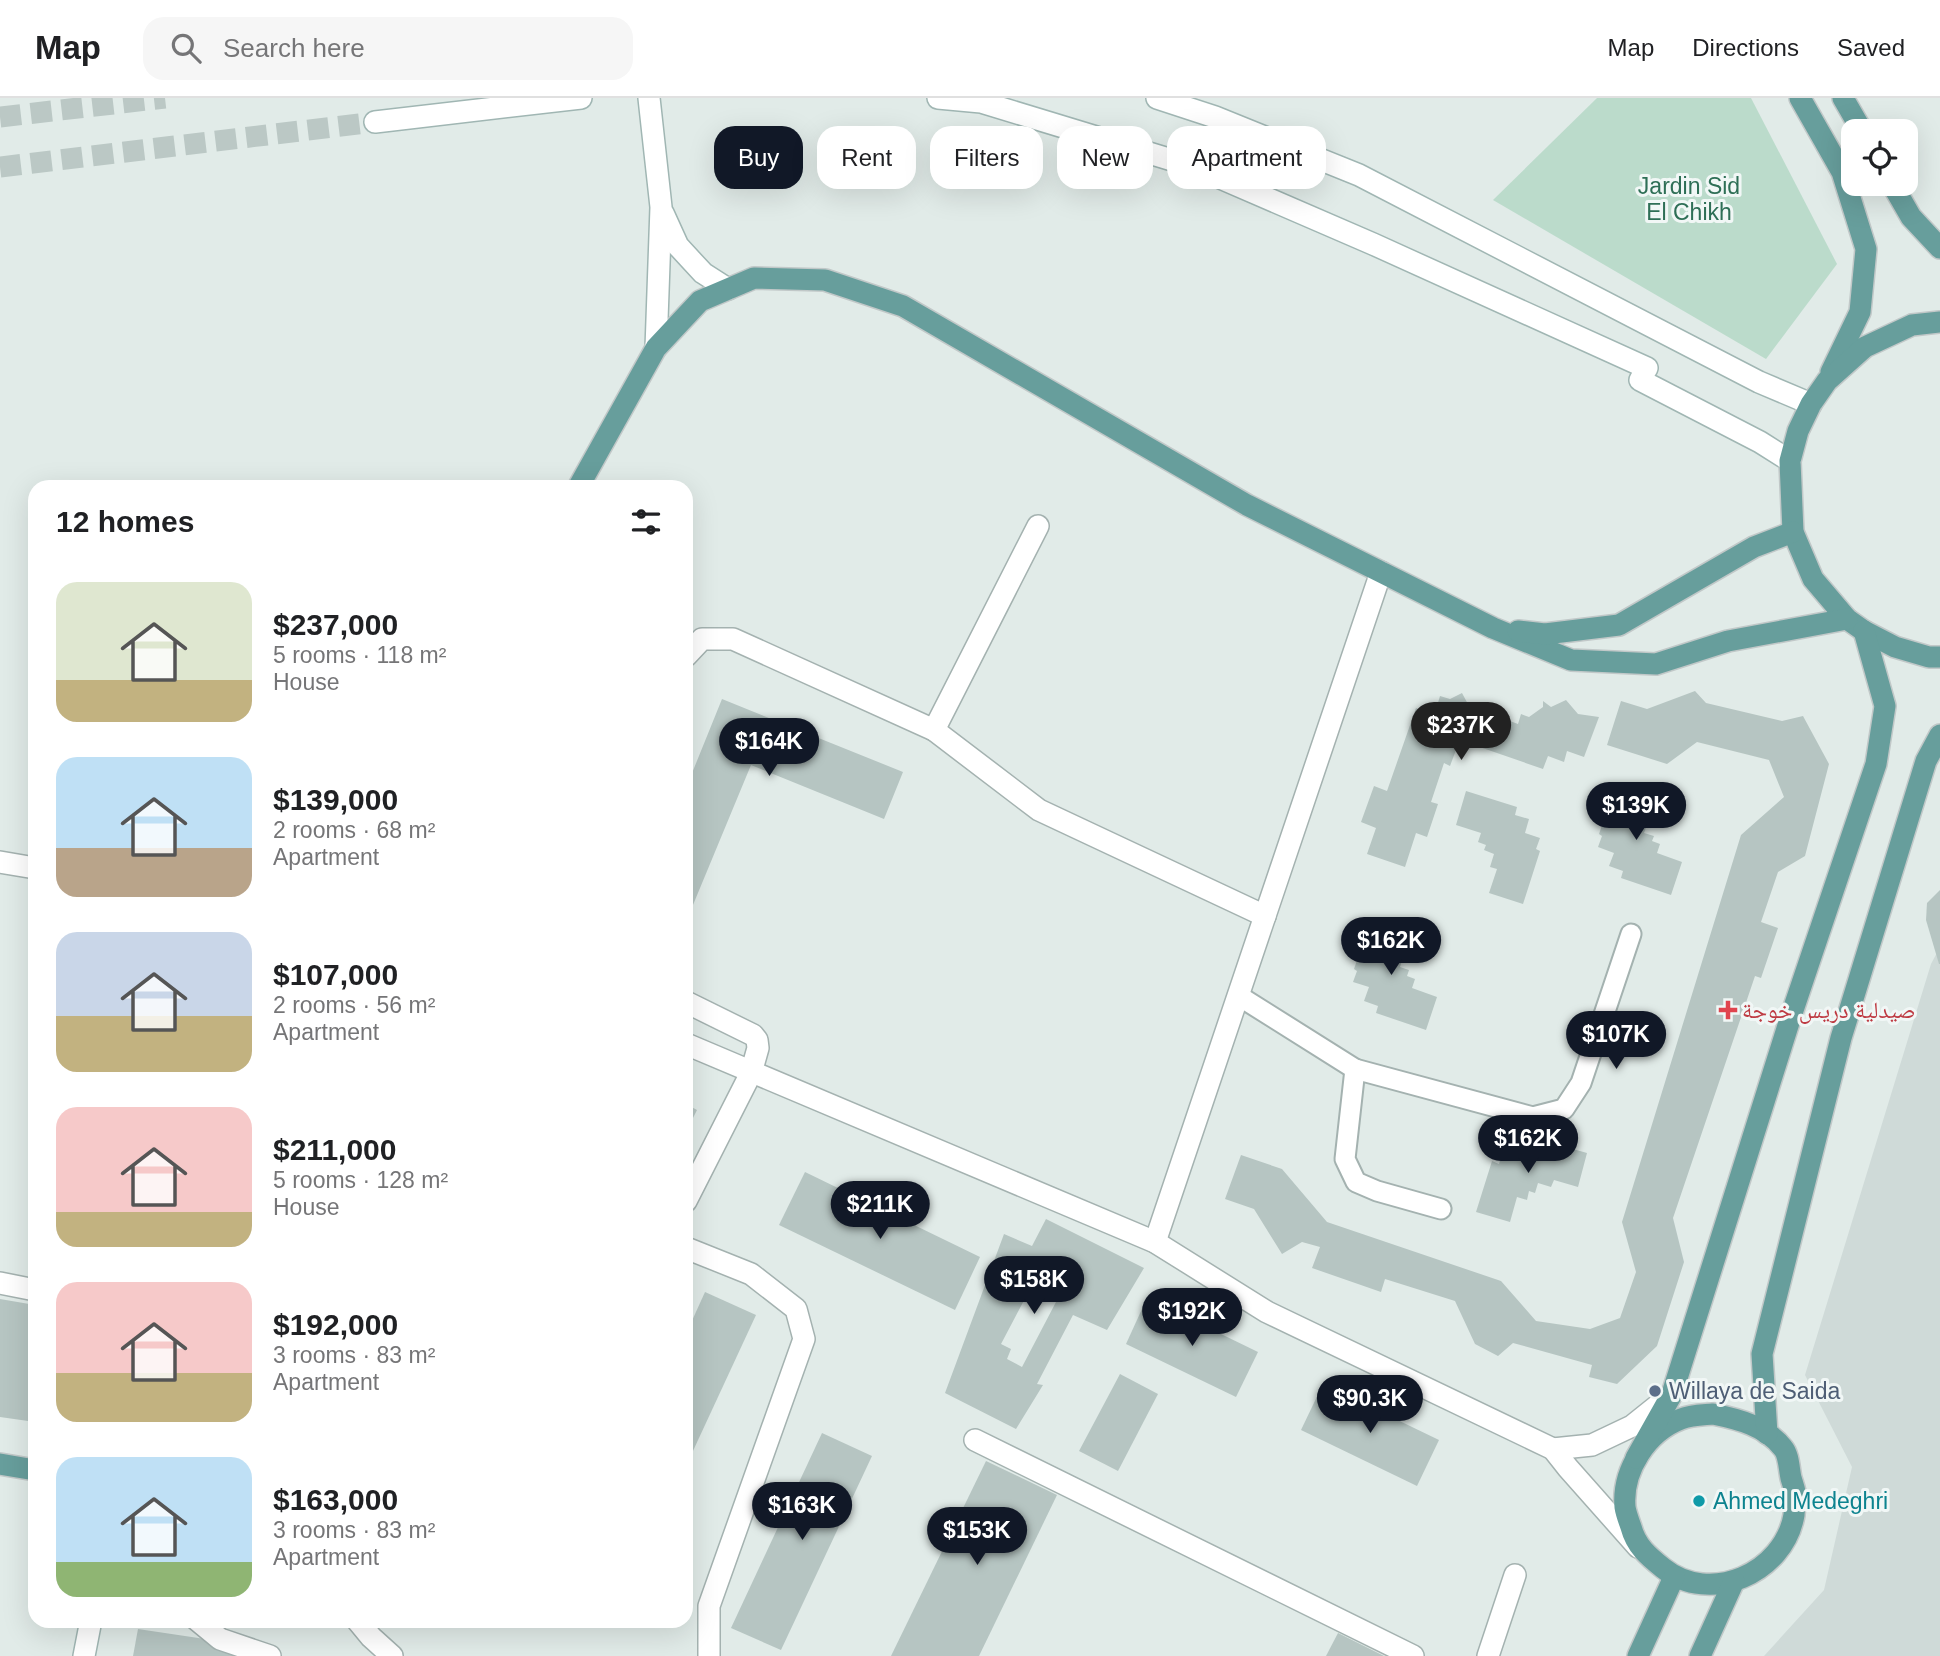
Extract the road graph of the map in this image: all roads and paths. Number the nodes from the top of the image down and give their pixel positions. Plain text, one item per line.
1 (581, 98) edge
2 (649, 98) edge
3 (938, 98) edge
4 (1157, 98) edge
5 (1800, 98) edge
6 (1843, 98) edge
7 (1855, 119) edge
8 (375, 122) tunnel mouth
9 (1899, 196) edge
10 (661, 207) junction
11 (1940, 248) edge
12 (728, 289) junction
13 (1940, 322) edge
14 (656, 348) junction
15 (1827, 381) junction
16 (1811, 404) junction
17 (1790, 461) junction
18 (582, 480) edge
19 (1038, 526) dead end
20 (1793, 532) junction
21 (1381, 572) junction
22 (1856, 625) junction
23 (1493, 628) junction
24 (693, 649) edge
25 (1940, 657) edge
26 (934, 730) junction
27 (1940, 735) edge
28 (0, 862) edge
29 (28, 867) edge
30 (1265, 916) junction
31 (1631, 934) dead end
32 (1239, 996) junction
33 (693, 1005) edge
34 (693, 1047) edge
35 (1355, 1069) junction
36 (751, 1073) junction
37 (693, 1187) edge
38 (1441, 1209) dead end
39 (1155, 1242) junction
40 (693, 1251) edge
41 (0, 1283) edge
42 (28, 1289) edge
43 (1672, 1394) junction
44 (1767, 1434) junction
45 (975, 1440) dead end
46 (1553, 1449) junction
47 (1636, 1458) junction
48 (0, 1464) edge
49 (28, 1469) edge
50 (1642, 1551) junction
51 (1515, 1575) dead end
52 (1674, 1577) junction
53 (1734, 1581) junction
54 (89, 1628) edge
55 (207, 1628) edge
56 (363, 1628) edge
57 (84, 1656) edge
58 (270, 1656) edge
59 (392, 1656) edge
60 (709, 1656) edge
61 (1413, 1656) edge
62 (1488, 1656) edge
63 (1638, 1656) edge
64 (1700, 1656) edge

1 - 8 street
2 - 10 street
3 - 17 street
4 - 16 street
5 - 15 main road
6 - 7 main road
9 - 11 main road
10 - 12 street
10 - 14 street
12 - 14 main road
12 - 21 main road
13 - 15 main road
14 - 18 main road
15 - 16 main road
16 - 17 main road
17 - 20 main road
19 - 26 street
20 - 22 main road
20 - 23 main road
21 - 23 main road
21 - 30 street
22 - 23 main road
22 - 25 main road
22 - 43 main road
24 - 26 street
26 - 30 street
27 - 44 main road
28 - 29 street
30 - 32 street
31 - 35 lane
32 - 35 lane
32 - 39 street
33 - 36 street
34 - 36 street
35 - 38 lane
36 - 37 street
36 - 39 street
39 - 46 street
40 - 60 street
41 - 42 street
43 - 46 street
43 - 47 main road
44 - 47 main road
44 - 53 main road
45 - 61 street
46 - 50 street
47 - 50 main road
48 - 49 main road
50 - 52 main road
51 - 62 street
52 - 53 main road
52 - 63 main road
53 - 64 main road
54 - 57 street
55 - 58 street
56 - 59 street

